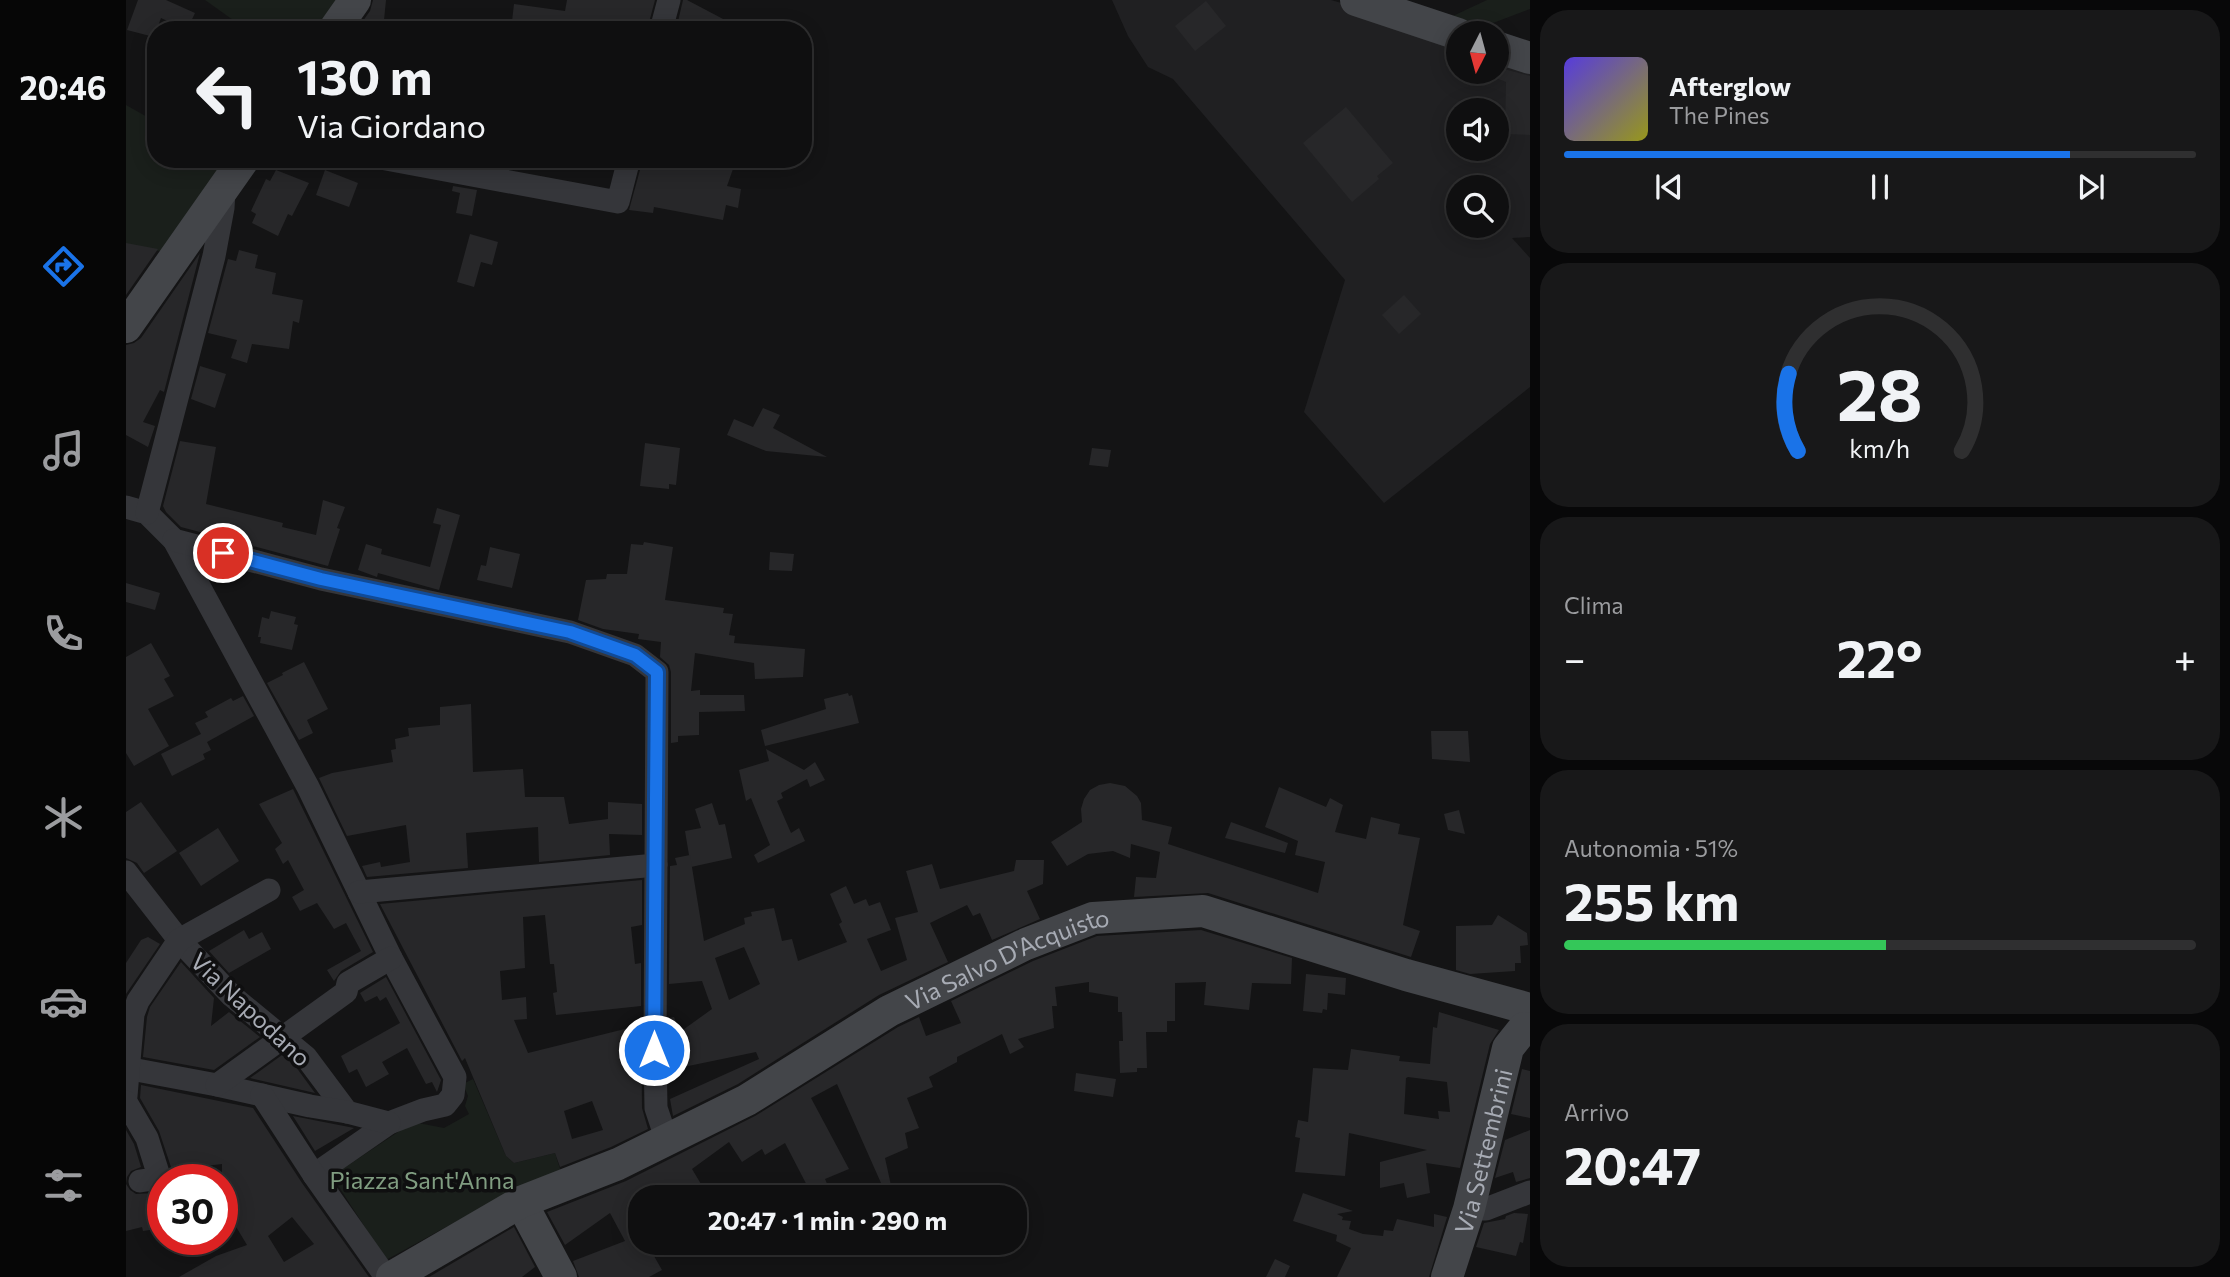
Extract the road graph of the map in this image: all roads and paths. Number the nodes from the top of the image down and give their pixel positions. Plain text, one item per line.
1 (355, 0) edge
2 (669, 0) edge
3 (1356, 0) edge
4 (340, 21) edge
5 (663, 21) edge
6 (1446, 30) edge
7 (1509, 51) edge
8 (1530, 58) edge
9 (238, 168) edge
10 (435, 168) edge
11 (627, 168) edge
12 (224, 188) junction
13 (126, 327) edge
14 (136, 510) edge
15 (174, 540) junction
16 (656, 865) junction
17 (126, 872) edge
18 (269, 890) dead end
19 (359, 891) junction
20 (179, 940) junction
21 (391, 958) junction
22 (1528, 1022) edge
23 (283, 1037) junction
24 (126, 1069) edge
25 (217, 1085) junction
26 (262, 1095) junction
27 (126, 1096) edge
28 (126, 1102) edge
29 (347, 1112) junction
30 (389, 1124) junction
31 (667, 1141) junction
32 (314, 1175) junction
33 (140, 1181) dead end
34 (1530, 1192) edge
35 (521, 1202) junction
36 (1469, 1209) junction
37 (386, 1277) edge
38 (392, 1277) edge
39 (561, 1277) edge
40 (1447, 1277) edge

1 - 4 street
2 - 5 street
3 - 6 street
7 - 8 street
9 - 12 street
10 - 11 street
12 - 13 street
12 - 14 street
14 - 15 street
15 - 16 street
15 - 19 street
16 - 19 street
16 - 31 street
17 - 20 street, Via Napodano
18 - 20 street, Via Napodano
19 - 21 street
20 - 23 street, Via Napodano
20 - 24 street, Via Napodano
21 - 23 street
21 - 30 street
22 - 31 street, Via Salvo D'Acquisto
22 - 36 street, Via Settembrini
23 - 25 street
23 - 29 street, Via Napodano
24 - 25 street
24 - 27 street, Via Napodano
25 - 26 street
26 - 29 street
26 - 32 street
28 - 33 street
29 - 30 street
30 - 32 street
31 - 35 street, Via Salvo D'Acquisto
32 - 37 street
34 - 36 street
35 - 38 street, Via Salvo D'Acquisto
35 - 39 street
36 - 40 street, Via Settembrini

